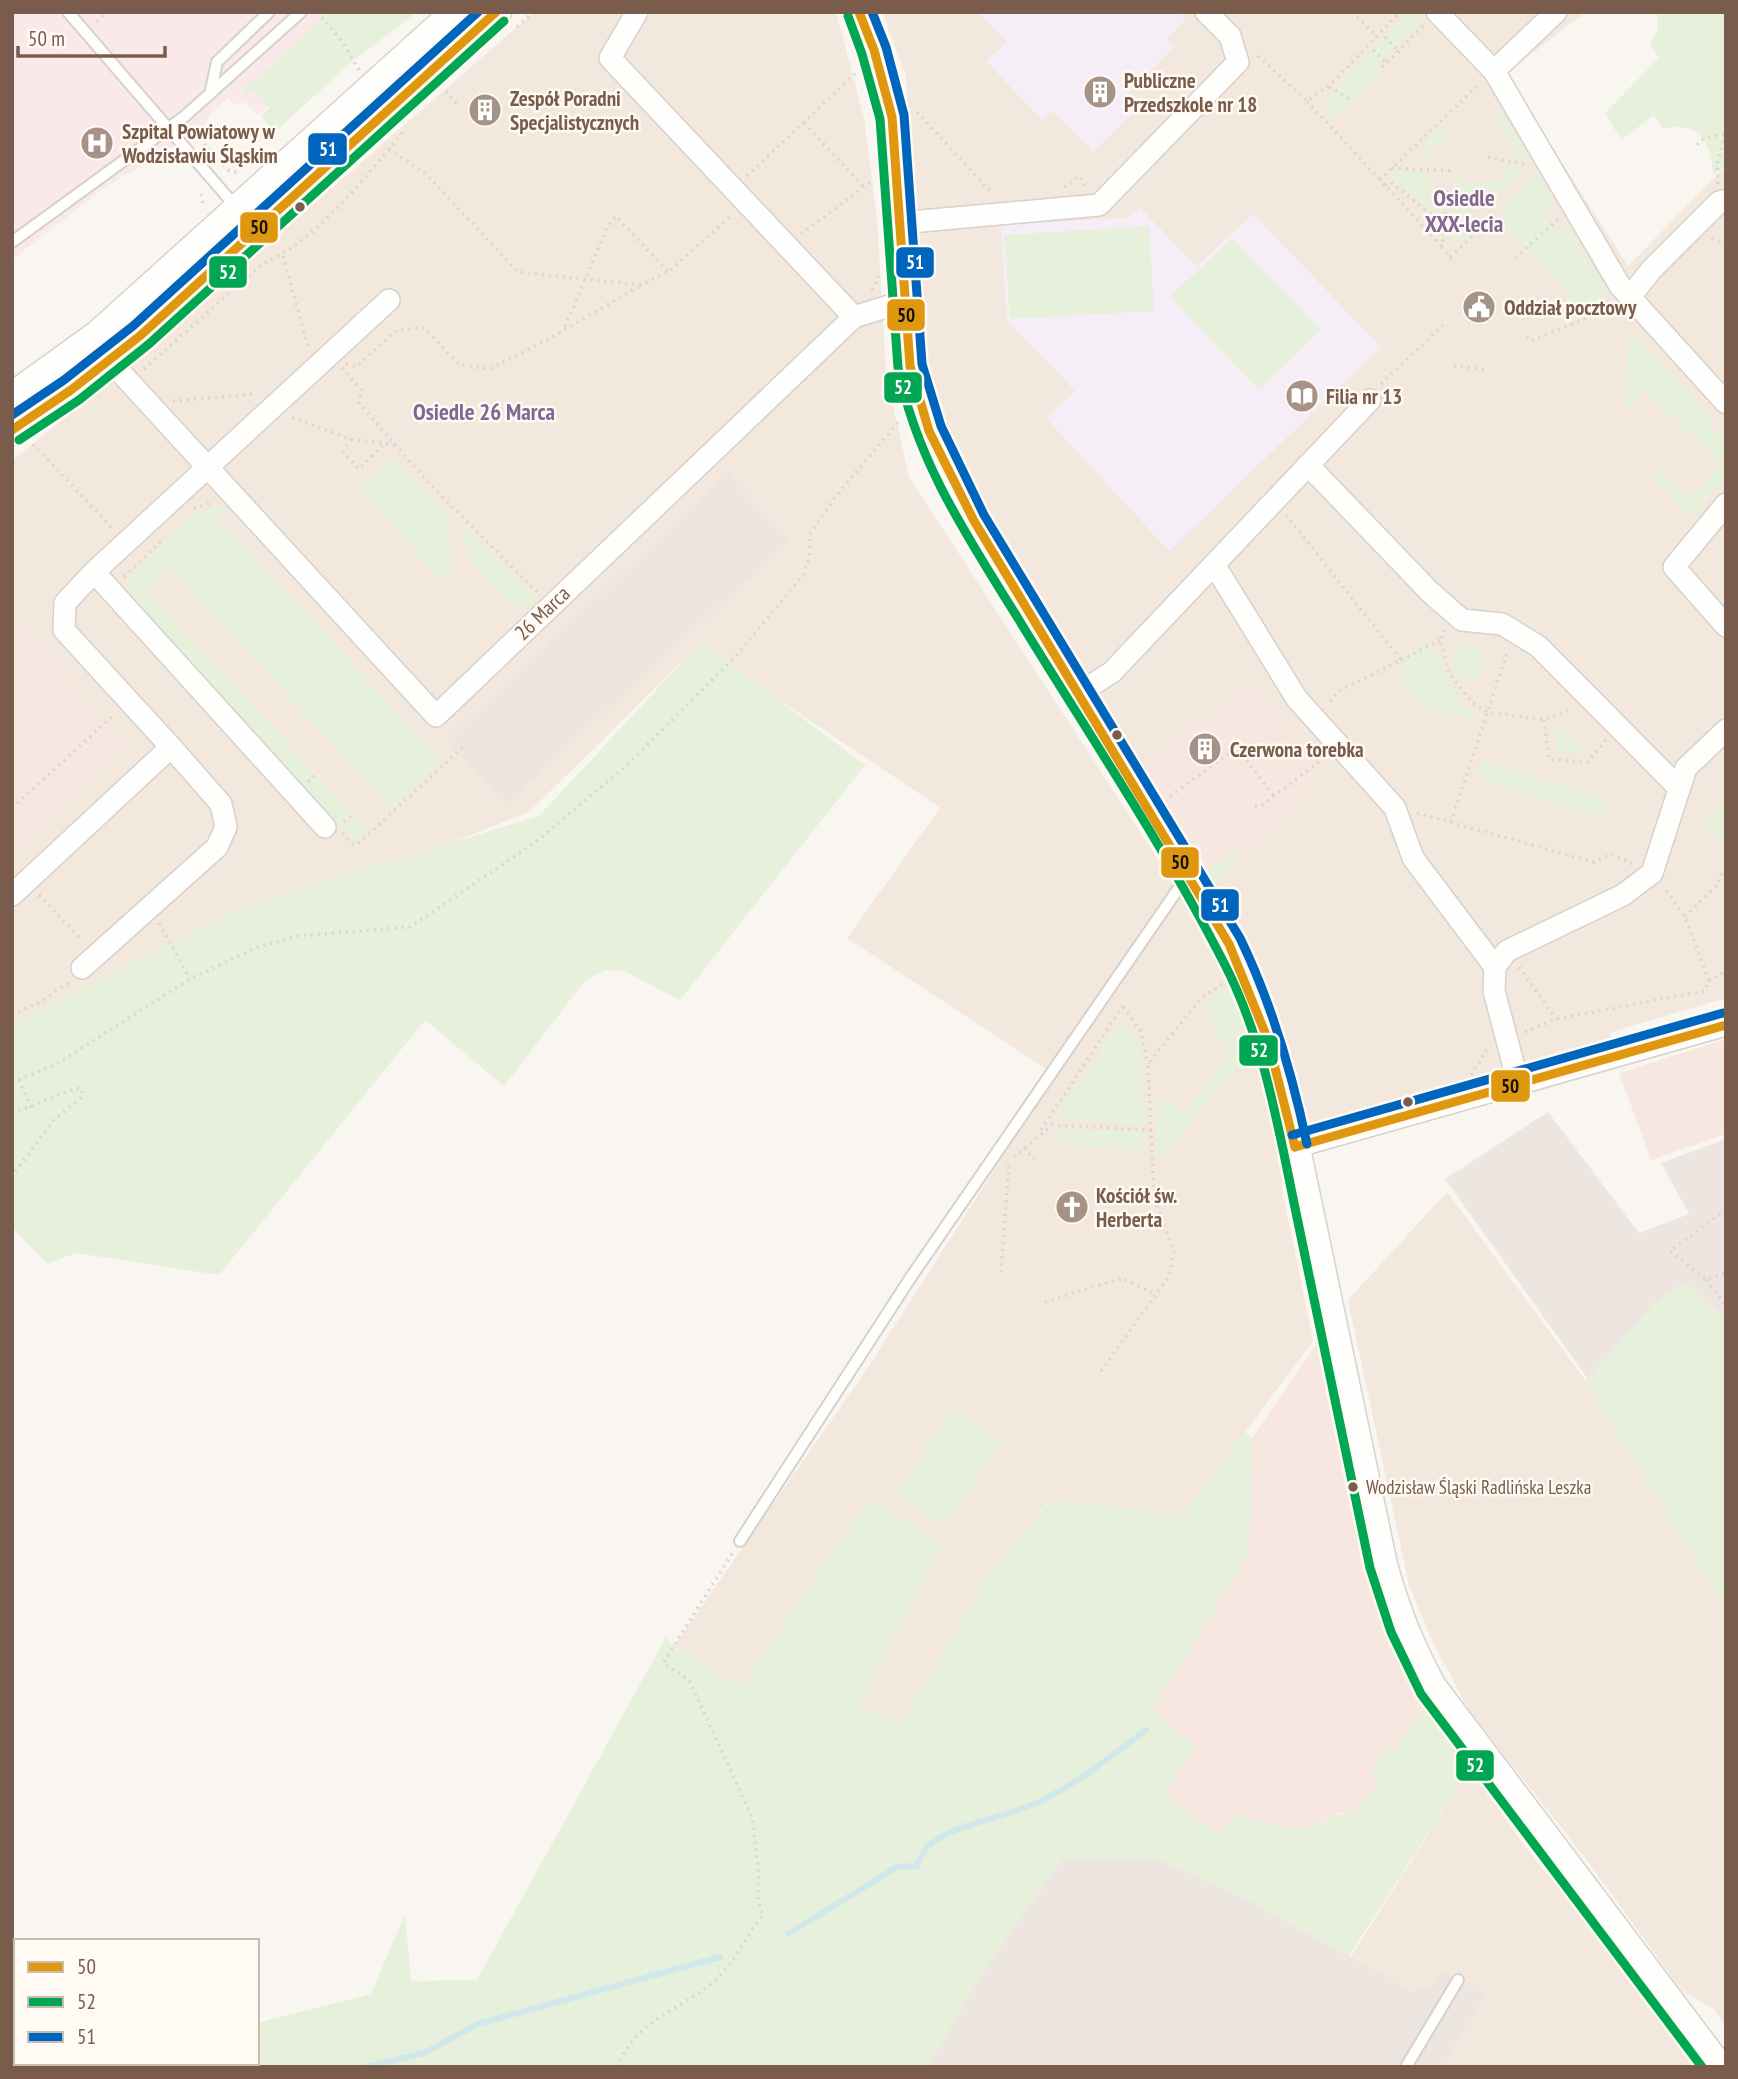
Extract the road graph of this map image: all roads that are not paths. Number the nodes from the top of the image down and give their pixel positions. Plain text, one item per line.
1 (68, 12) edge
2 (269, 12) edge
3 (301, 12) edge
4 (457, 12) edge
5 (496, 12) edge
6 (637, 12) edge
7 (859, 12) edge
8 (1206, 12) edge
9 (1556, 12) edge
10 (1432, 18) edge
11 (1491, 77) junction
12 (210, 94) junction
13 (170, 127) junction
14 (1722, 201) edge
15 (248, 220) junction
16 (899, 223) junction
17 (12, 242) edge
18 (1625, 292) junction
19 (389, 300) dead end
20 (905, 301) junction
21 (854, 317) junction
22 (120, 372) junction
23 (1374, 394) road end
24 (12, 398) edge
25 (1726, 403) edge
26 (23, 442) edge
27 (1308, 465) junction
28 (209, 468) junction
29 (1726, 504) edge
30 (1215, 566) junction
31 (94, 572) junction
32 (1726, 626) edge
33 (1078, 694) junction
34 (1726, 730) edge
35 (171, 747) junction
36 (1682, 778) junction
37 (331, 828) road end
38 (1189, 874) junction
39 (12, 895) edge
40 (1501, 959) junction
41 (88, 961) road end
42 (1726, 1025) edge
43 (1519, 1086) junction
44 (1295, 1147) junction
45 (740, 1541) road end
46 (1458, 1980) dead end
47 (1406, 2067) edge
48 (1718, 2067) edge

1 - 13 lane
2 - 12 lane
3 - 12 lane
4 - 15 street
5 - 15 street
6 - 21 street
7 - 16 street
8 - 16 street
9 - 11 street
10 - 11 street
11 - 18 street
12 - 13 lane
13 - 15 lane
13 - 17 lane
14 - 18 street
15 - 22 street
15 - 24 street
16 - 20 street
18 - 25 street
19 - 28 street
20 - 21 street, 26 Marca
20 - 33 street
21 - 28 street, 26 Marca
22 - 26 street
22 - 28 street, 26 Marca
23 - 27 street
27 - 30 street
27 - 36 street
28 - 31 street
29 - 32 street
30 - 33 street
30 - 40 street
31 - 35 street
31 - 37 street
33 - 38 street
34 - 36 street
35 - 39 street
35 - 41 street
36 - 40 street
38 - 44 street
38 - 45 lane
40 - 43 street
42 - 43 street
43 - 44 street
44 - 48 street
46 - 47 lane

